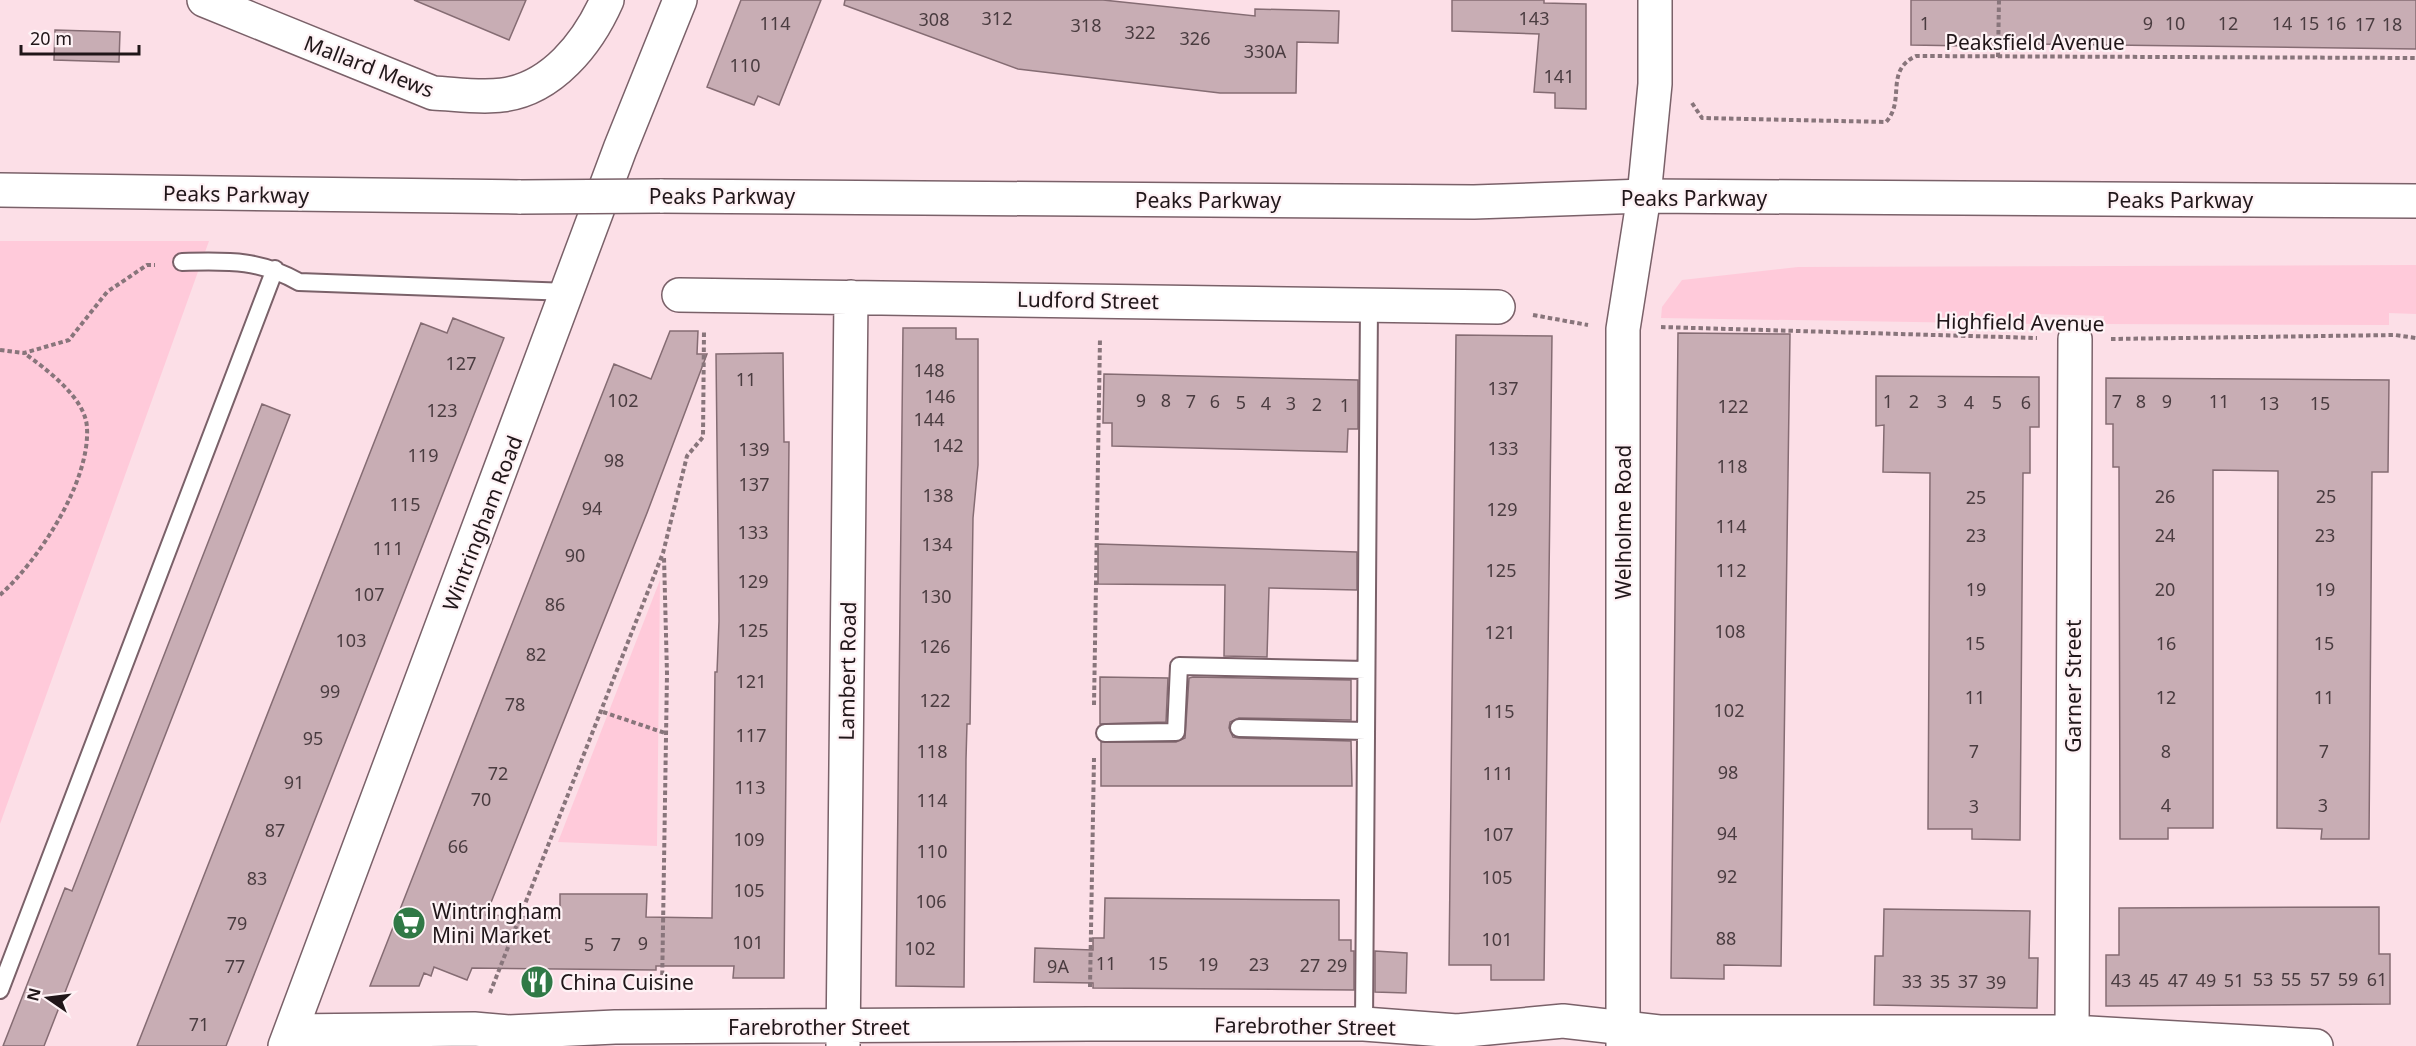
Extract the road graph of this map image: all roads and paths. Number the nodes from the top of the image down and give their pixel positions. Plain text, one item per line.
1 (204, 0) edge
2 (607, 0) edge
3 (680, 0) edge
4 (1655, 0) edge
5 (1999, 0) edge
6 (1998, 57) junction
7 (2416, 58) edge
8 (1702, 118) dead end
9 (0, 190) edge
10 (1644, 196) junction
11 (2416, 201) edge
12 (182, 262) joint
13 (275, 269) junction
14 (569, 292) junction
15 (691, 295) joint
16 (851, 297) junction
17 (1101, 300) junction
18 (1369, 304) junction
19 (1498, 307) joint
20 (1623, 329) junction
21 (2416, 338) edge
22 (2075, 339) junction
23 (0, 350) edge
24 (24, 353) junction
25 (663, 553) junction
26 (0, 595) edge
27 (1366, 670) junction
28 (603, 712) junction
29 (1094, 716) dead end
30 (1239, 728) dead end
31 (1365, 730) junction
32 (666, 733) junction
33 (1105, 733) dead end
34 (1094, 751) dead end
35 (0, 990) edge
36 (1089, 1024) junction
37 (1364, 1024) junction
38 (663, 1027) junction
39 (474, 1029) junction
40 (2072, 1032) junction
41 (843, 1037) edge
42 (1623, 1038) edge
43 (288, 1039) edge
44 (2316, 1046) edge

1 - 2 main road, Mallard Mews
3 - 14 main road, Wintringham Road
4 - 10 main road, Welholme Road
5 - 6 path
6 - 7 path, Peaksfield Avenue
6 - 8 path, Peaksfield Avenue
9 - 10 main road, Peaks Parkway, bridge
10 - 11 main road, Peaks Parkway
10 - 20 main road, Welholme Road
12 - 13 lane
12 - 24 path
13 - 14 lane
13 - 35 lane
14 - 43 main road, Wintringham Road
15 - 16 main road, Ludford Street
15 - 25 path
16 - 17 main road, Ludford Street
16 - 41 main road, Lambert Road
17 - 18 main road, Ludford Street
17 - 29 path
18 - 19 main road, Ludford Street
18 - 27 lane
19 - 20 path, Highfield Avenue
20 - 22 path, Highfield Avenue
20 - 42 main road, Welholme Road
21 - 22 path, Highfield Avenue
22 - 40 main road, Garner Street
23 - 24 path
24 - 26 path
25 - 28 path
25 - 32 path
27 - 31 lane
27 - 33 lane
28 - 32 path
28 - 39 path
30 - 31 lane
31 - 37 lane
32 - 38 path
34 - 36 path
36 - 37 main road, Farebrother Street
36 - 41 main road, Farebrother Street
37 - 42 main road, Farebrother Street
38 - 39 main road, Farebrother Street
38 - 41 main road, Farebrother Street
39 - 43 main road, Farebrother Street
40 - 42 main road, Farebrother Street
40 - 44 main road, Farebrother Street

